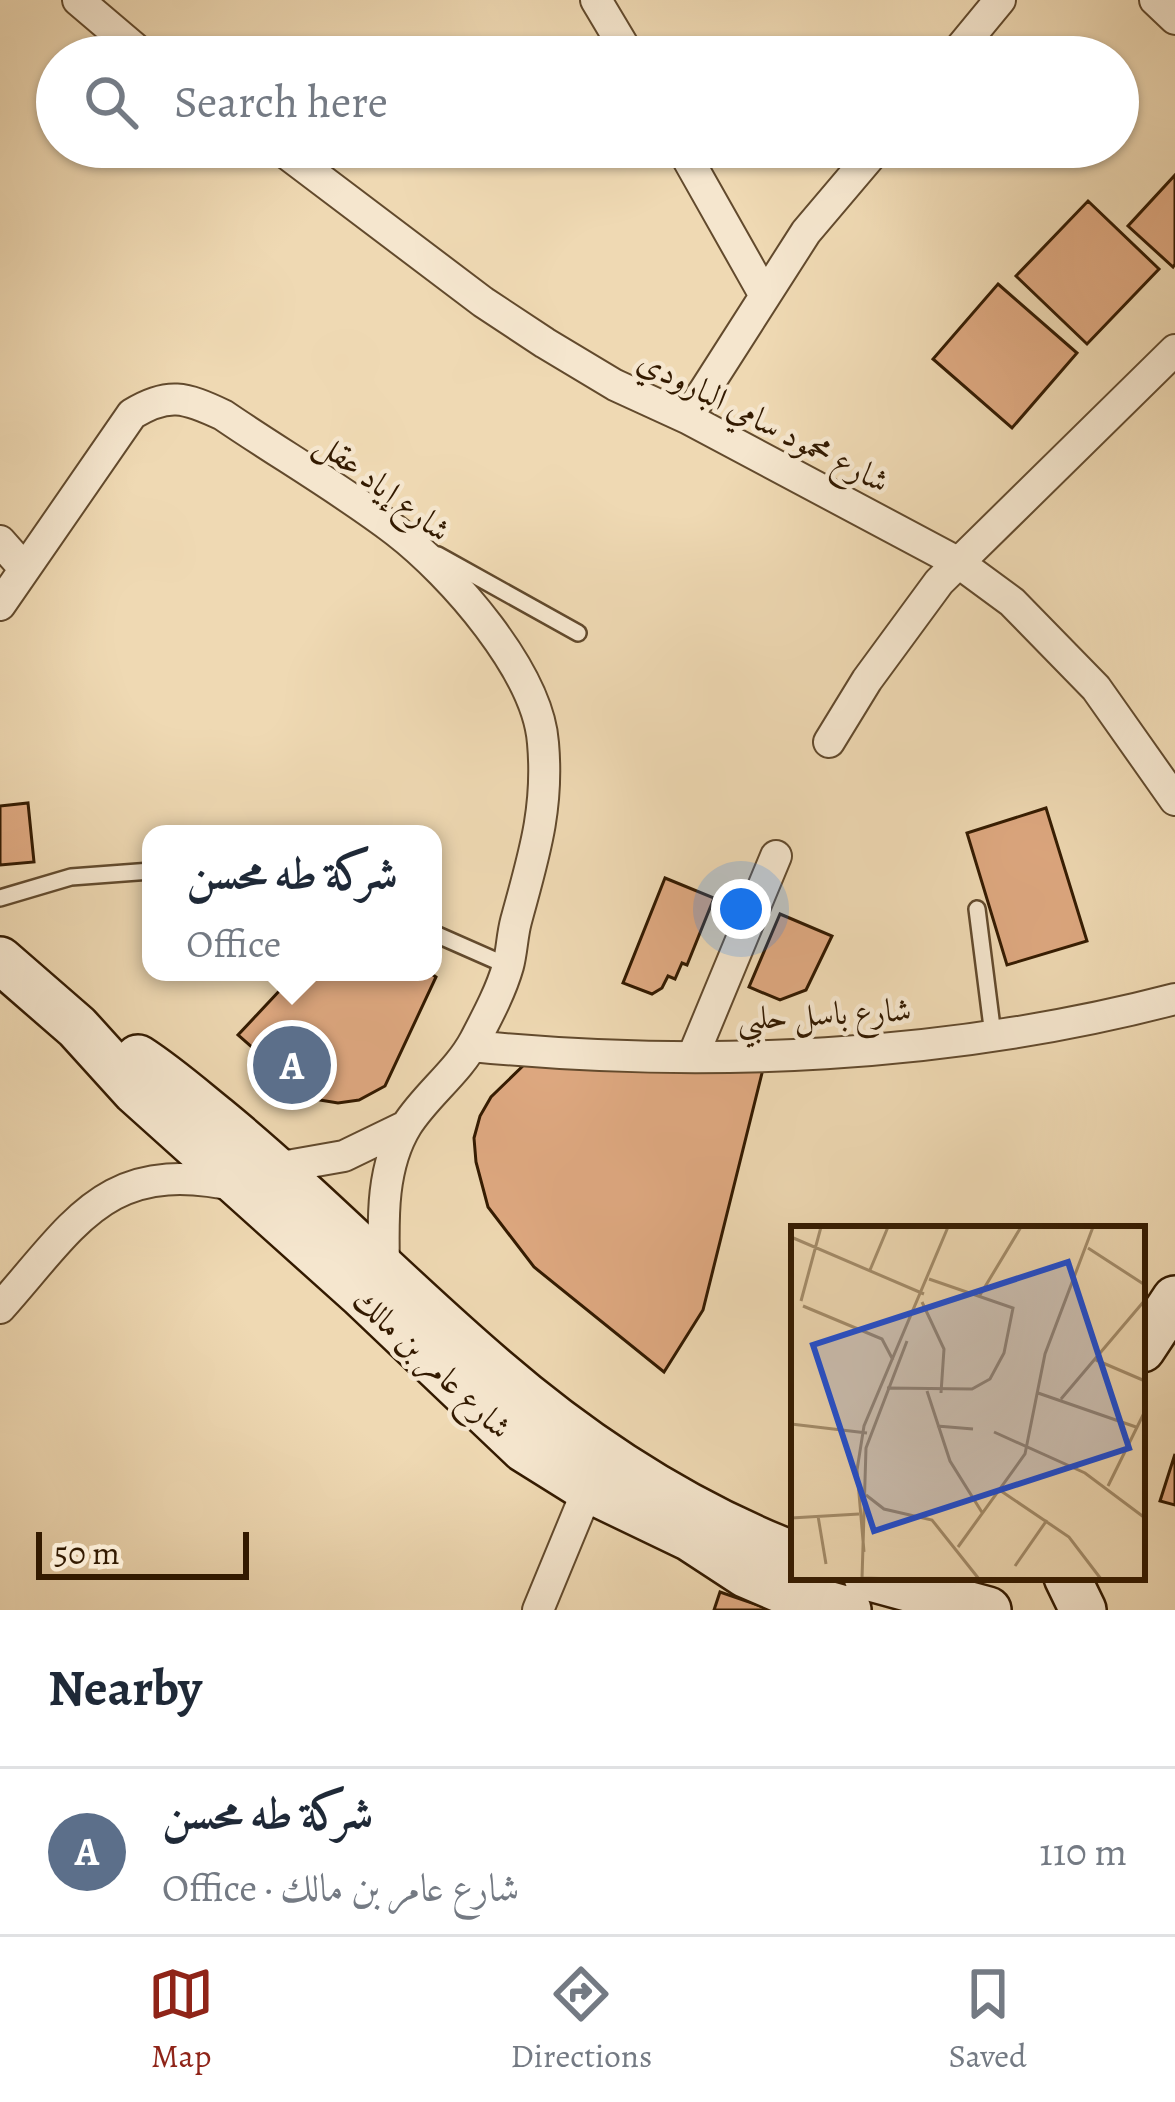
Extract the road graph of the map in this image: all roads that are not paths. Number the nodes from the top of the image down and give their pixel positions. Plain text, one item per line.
1 (78, 0) edge
2 (1000, 0) edge
3 (1155, 0) edge
4 (612, 7) edge
5 (1175, 19) edge
6 (121, 36) edge
7 (622, 36) edge
8 (970, 36) edge
9 (306, 168) edge
10 (693, 168) edge
11 (860, 168) edge
12 (764, 294) junction
13 (1175, 350) edge
14 (687, 418) junction
15 (399, 533) junction
16 (0, 541) edge
17 (959, 563) junction
18 (23, 567) junction
19 (0, 605) edge
20 (578, 633) dead end
21 (829, 742) dead end
22 (1175, 800) edge
23 (776, 856) dead end
24 (142, 872) edge
25 (0, 898) edge
26 (977, 909) dead end
27 (442, 937) edge
28 (0, 960) edge
29 (508, 966) junction
30 (1175, 999) edge
31 (993, 1035) junction
32 (472, 1046) junction
33 (693, 1056) junction
34 (406, 1126) junction
35 (259, 1178) junction
36 (384, 1267) junction
37 (1175, 1299) edge
38 (0, 1308) edge
39 (1145, 1344) edge
40 (597, 1473) junction
41 (791, 1554) edge
42 (878, 1580) edge
43 (963, 1580) edge
44 (1068, 1580) edge
45 (920, 1592) junction
46 (538, 1610) edge
47 (848, 1610) edge
48 (988, 1610) edge
49 (1083, 1610) edge

1 - 6 street
2 - 8 street
3 - 5 street
4 - 7 street
9 - 14 street, شارع محمود سامي البارودي
10 - 12 street
11 - 12 street
12 - 14 street
13 - 17 street
14 - 17 street, شارع محمود سامي البارودي
15 - 18 street, شارع إياد عقل
15 - 20 lane
15 - 29 street, شارع إياد عقل
16 - 18 street
17 - 21 street
17 - 22 street, شارع محمود سامي البارودي
18 - 19 street, شارع إياد عقل
23 - 33 street
24 - 25 lane
26 - 31 lane
27 - 29 lane
28 - 35 street, شارع عامر بن مالك
29 - 32 street, شارع إياد عقل
30 - 31 street, شارع باسل حلبي
31 - 33 street, شارع باسل حلبي
32 - 33 street, شارع باسل حلبي
32 - 34 street, شارع إياد عقل
34 - 35 street, شارع إياد عقل
34 - 36 street, شارع إياد عقل
35 - 36 street, شارع عامر بن مالك
35 - 38 street, شارع إياد عقل
35 - 40 street, شارع عامر بن مالك
36 - 40 street, شارع عامر بن مالك
37 - 39 street
40 - 41 street, شارع عامر بن مالك
40 - 46 street
40 - 47 street, شارع عامر بن مالك
42 - 45 street
43 - 45 street
44 - 49 street
45 - 48 street

